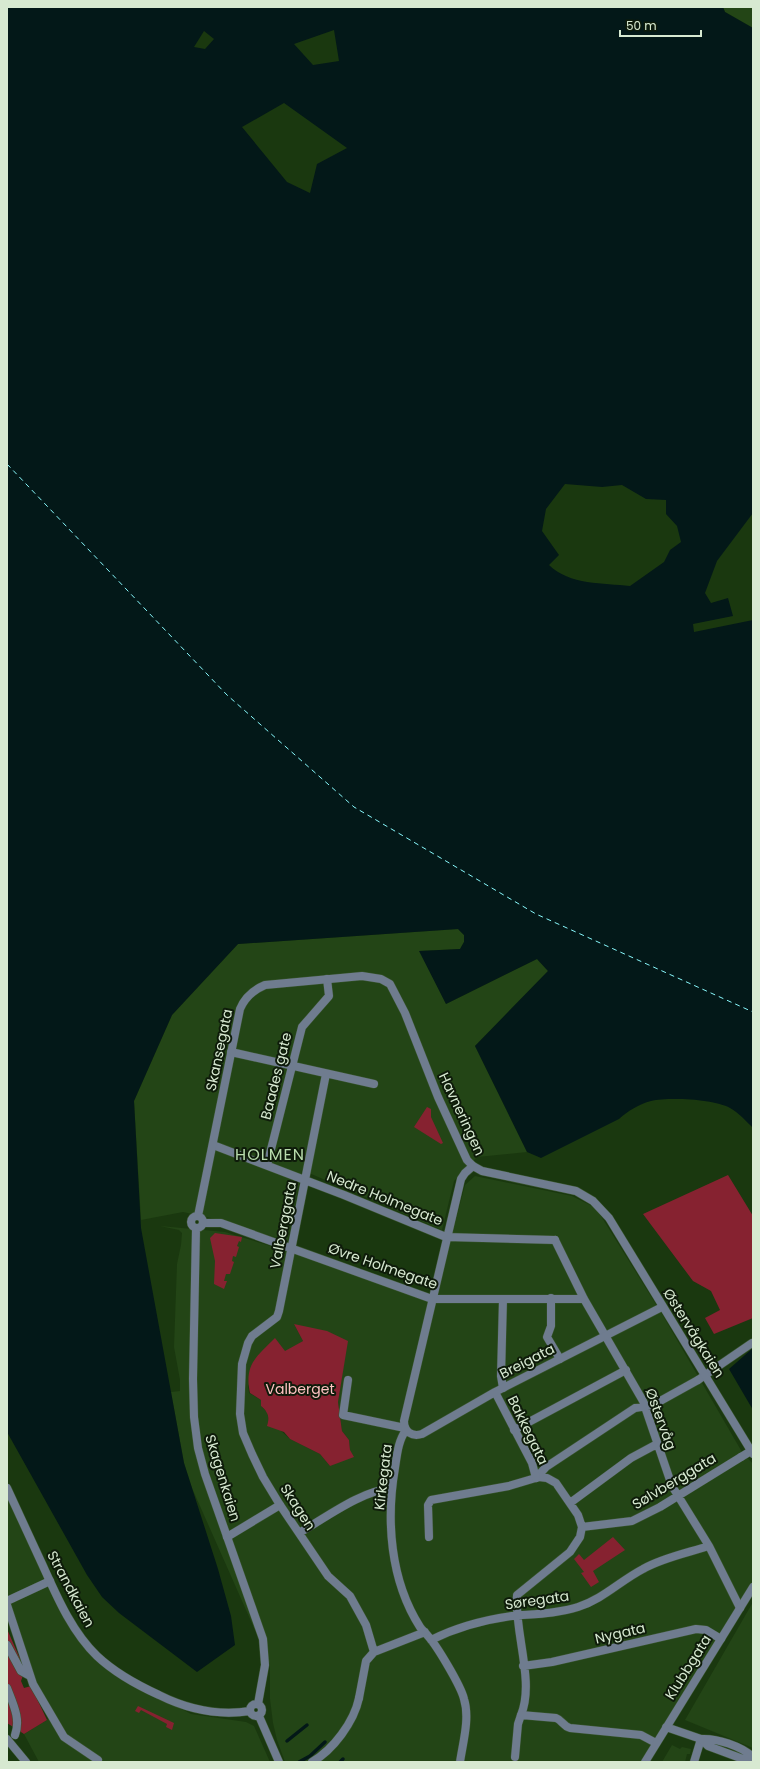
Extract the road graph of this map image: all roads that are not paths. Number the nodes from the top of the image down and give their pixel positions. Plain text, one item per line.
1 (374, 978) joint
2 (327, 979) junction
3 (231, 1052) junction
4 (292, 1066) junction
5 (326, 1074) junction
6 (374, 1084) dead end
7 (213, 1145) junction
8 (267, 1165) junction
9 (473, 1166) junction
10 (305, 1180) junction
11 (198, 1216) junction
12 (203, 1223) junction
13 (616, 1228) joint
14 (196, 1229) junction
15 (446, 1237) junction
16 (555, 1240) joint
17 (292, 1248) junction
18 (551, 1298) junction
19 (432, 1299) junction
20 (503, 1299) junction
21 (584, 1299) junction
22 (662, 1307) junction
23 (279, 1311) joint
24 (606, 1336) junction
25 (752, 1344) edge
26 (560, 1359) junction
27 (626, 1370) junction
28 (706, 1375) junction
29 (348, 1380) dead end
30 (503, 1388) junction
31 (495, 1392) junction
32 (645, 1406) junction
33 (405, 1429) junction
34 (514, 1430) junction
35 (657, 1444) junction
36 (752, 1453) edge
37 (536, 1478) junction
38 (7, 1488) edge
39 (392, 1489) junction
40 (678, 1496) junction
41 (570, 1503) junction
42 (280, 1505) junction
43 (582, 1527) junction
44 (299, 1534) junction
45 (227, 1537) junction
46 (429, 1537) dead end
47 (709, 1546) junction
48 (50, 1580) junction
49 (753, 1587) edge
50 (7, 1601) edge
51 (7, 1605) edge
52 (740, 1608) junction
53 (519, 1616) junction
54 (425, 1632) junction
55 (721, 1639) junction
56 (431, 1640) junction
57 (7, 1645) edge
58 (374, 1652) junction
59 (523, 1666) junction
60 (30, 1676) junction
61 (7, 1688) edge
62 (258, 1704) junction
63 (250, 1711) junction
64 (521, 1715) junction
65 (258, 1716) junction
66 (666, 1727) junction
67 (11, 1737) edge
68 (701, 1739) junction
69 (656, 1743) junction
70 (753, 1758) edge
71 (515, 1759) edge
72 (98, 1760) dead end
73 (26, 1762) edge
74 (279, 1762) edge
75 (312, 1762) edge
76 (460, 1762) edge
77 (645, 1762) edge
78 (694, 1762) edge

1 - 2 street, Skansegata
1 - 9 street, Havneringen
2 - 3 street, Skansegata
2 - 4 street, Baades gate
3 - 4 street
3 - 7 street, Skansegata
4 - 5 street
4 - 8 street, Baades gate
5 - 6 street
5 - 10 street, Valberggata
7 - 8 street, Nedre Holmegate
7 - 11 street, Skansegata
8 - 10 street, Nedre Holmegate
9 - 13 street, Havneringen
9 - 15 street, Kirkegata
10 - 15 street, Nedre Holmegate
10 - 17 street, Valberggata
11 - 12 street
11 - 14 street
12 - 14 street
12 - 17 street, Øvre Holmegate
13 - 22 street, Østervågkaien
14 - 45 street, Skagenkaien
15 - 16 street, Nedre Holmegate
15 - 19 street, Kirkegata
16 - 21 street, Østervåg
17 - 19 street, Øvre Holmegate
17 - 23 street, Valberggata
18 - 20 street, Øvre Holmegate
18 - 21 street, Øvre Holmegate
18 - 26 street
19 - 20 street, Øvre Holmegate
19 - 33 street, Kirkegata
20 - 30 street, Bakkegata
21 - 24 street, Østervåg
22 - 24 street, Breigata
22 - 28 street, Østervågkaien
23 - 42 street, Skagen
24 - 26 street, Breigata
24 - 27 street, Østervåg
25 - 28 street
26 - 30 street, Breigata
27 - 32 street, Østervåg
27 - 34 street
28 - 32 street
28 - 36 street, Østervågkaien
29 - 33 street
30 - 31 street, Breigata
31 - 33 street, Breigata
31 - 34 street, Bakkegata
32 - 35 street, Østervåg
32 - 37 street
33 - 39 street, Kirkegata
34 - 37 street, Bakkegata
35 - 40 street, Østervåg
35 - 41 street
36 - 40 street, Sølvberggata
37 - 41 street, Bakkegata
37 - 46 street
38 - 48 street, Strandkaien
39 - 44 street
39 - 54 street, Kirkegata
40 - 43 street, Sølvberggata
40 - 47 street, Østervåg
41 - 43 street, Bakkegata
42 - 44 street, Skagen
42 - 45 street
43 - 53 street
44 - 58 street, Skagen
45 - 62 street, Skagenkaien
47 - 52 street, Østervåg
47 - 53 street, Søregata
48 - 50 street
48 - 63 street, Strandkaien
49 - 52 street, Klubbgata
51 - 60 street
52 - 55 street, Klubbgata
53 - 56 street, Søregata
53 - 59 street
54 - 56 street, Kirkegata
54 - 58 street
55 - 59 street, Nygata
55 - 66 street, Klubbgata
56 - 76 street, Kirkegata
57 - 60 street
58 - 75 street
59 - 64 street
60 - 72 street
61 - 67 street
62 - 63 street
62 - 65 street
63 - 65 street
64 - 69 street
64 - 71 street
65 - 74 street
66 - 68 street
66 - 69 street, Klubbgata
67 - 73 street
68 - 70 street
68 - 78 street
69 - 77 street, Klubbgata

